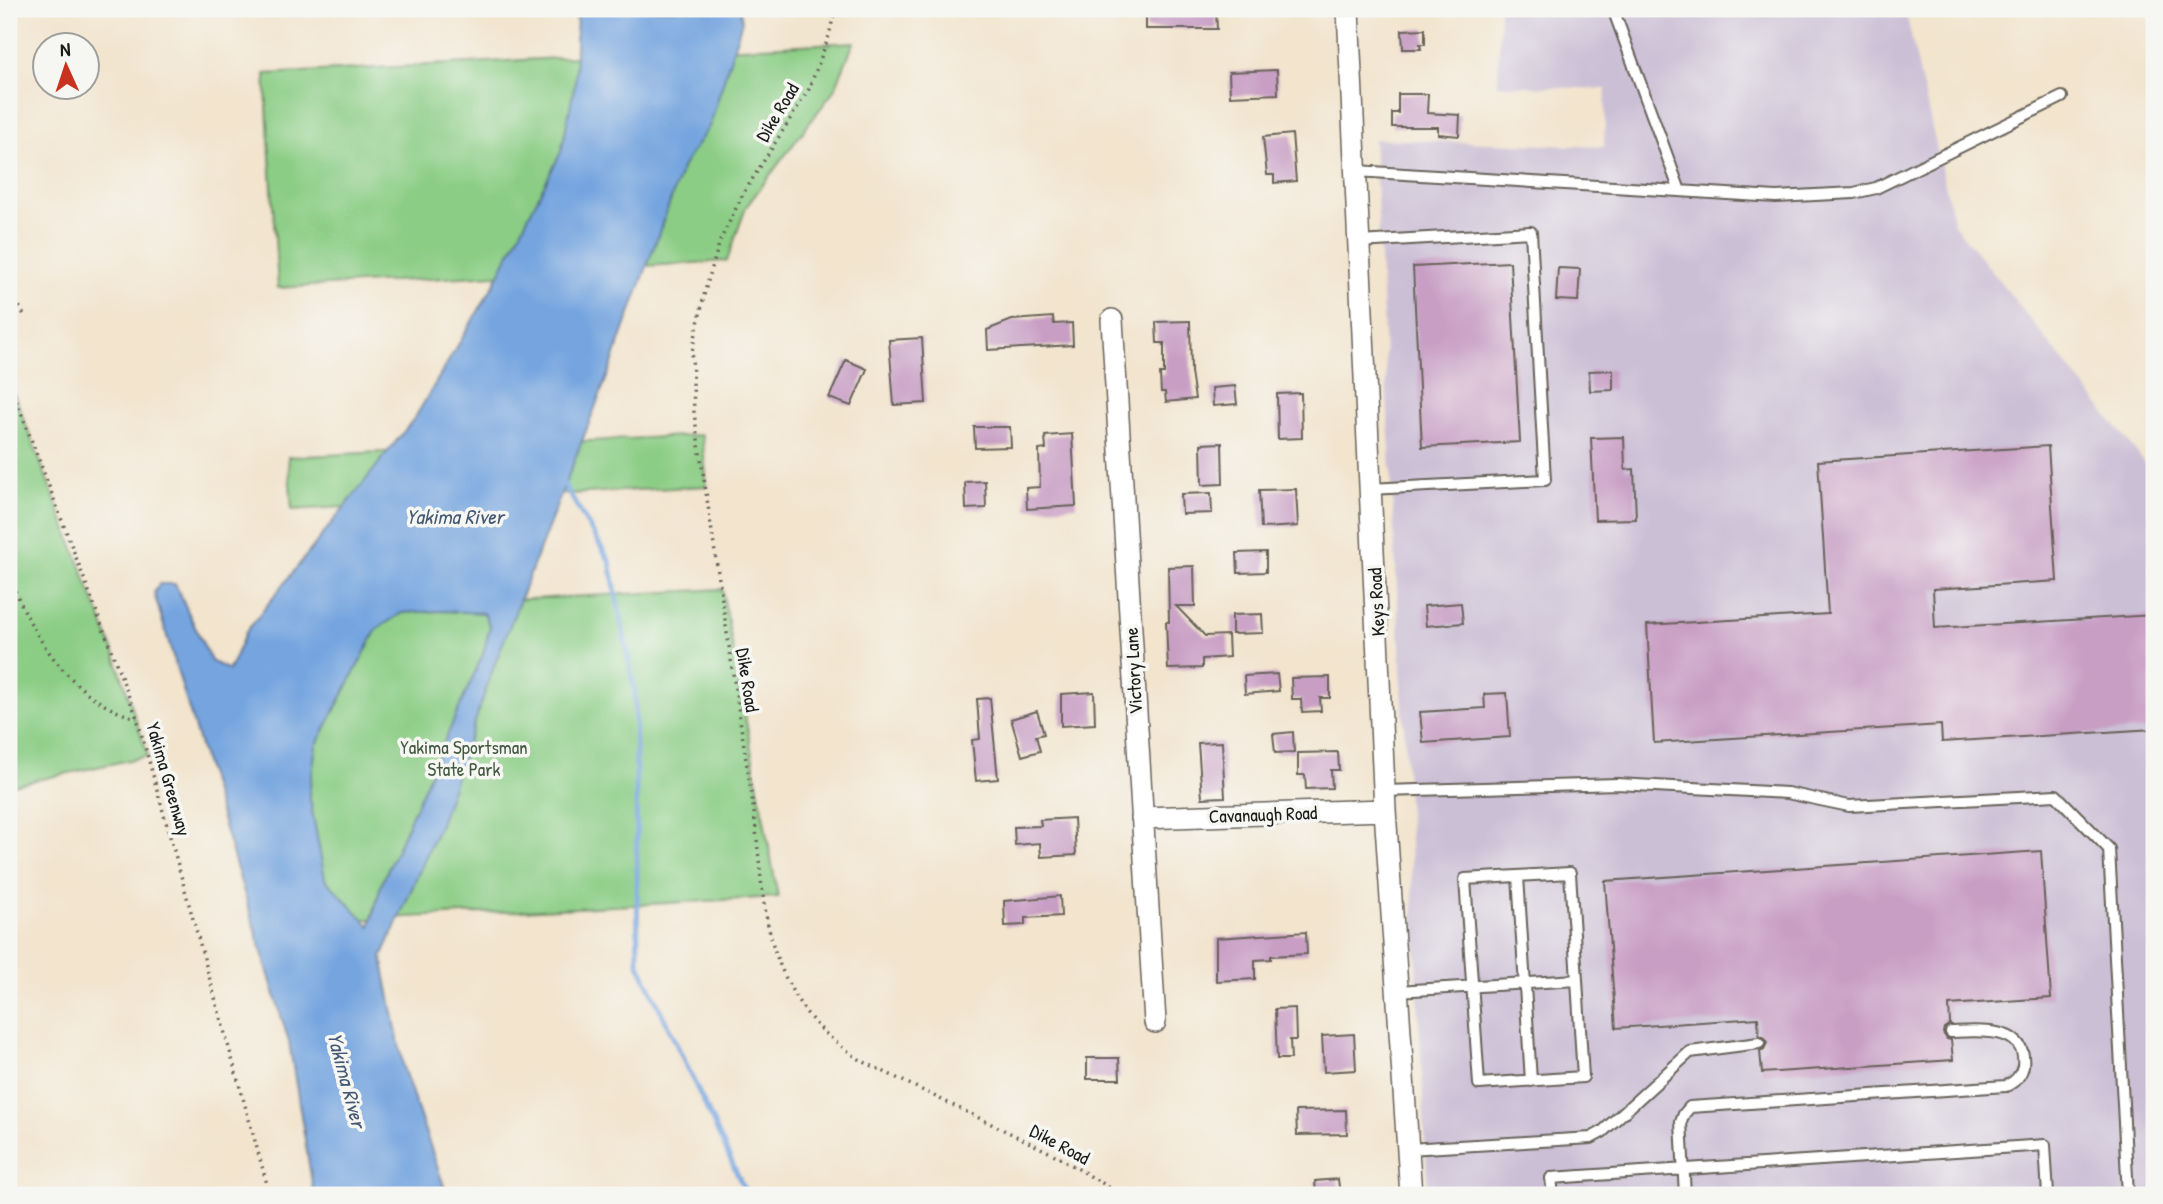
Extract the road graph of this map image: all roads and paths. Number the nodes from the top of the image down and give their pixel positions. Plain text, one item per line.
1 (835, 9) edge
2 (1348, 9) edge
3 (1613, 9) edge
4 (2062, 97) dead end
5 (1356, 171) junction
6 (1680, 191) junction
7 (1359, 242) junction
8 (9, 288) edge
9 (24, 315) dead end
10 (1112, 320) dead end
11 (9, 381) edge
12 (1370, 489) junction
13 (9, 578) edge
14 (137, 718) junction
15 (1385, 800) junction
16 (1142, 818) junction
17 (1518, 876) junction
18 (1577, 980) junction
19 (1525, 983) junction
20 (1472, 986) junction
21 (1397, 991) junction
22 (1155, 1022) dead end
23 (1951, 1032) dead end
24 (1759, 1043) dead end
25 (1531, 1081) junction
26 (1408, 1149) junction
27 (1683, 1169) junction
28 (270, 1195) edge
29 (1122, 1195) edge
30 (1411, 1195) edge
31 (1553, 1195) edge
32 (1685, 1195) edge
33 (2048, 1195) edge
34 (2129, 1195) edge

1 - 29 path, Dike Road
2 - 5 street, Keys Road
3 - 6 lane
4 - 6 lane
5 - 6 lane
5 - 7 street, Keys Road
7 - 12 street, Keys Road
7 - 12 lane
8 - 9 path
10 - 16 street, Victory Lane
11 - 14 path, Yakima Greenway
12 - 15 street, Keys Road
13 - 14 path
14 - 28 path, Yakima Greenway
15 - 16 street, Cavanaugh Road
15 - 21 street, Keys Road
15 - 34 lane
16 - 22 street, Victory Lane
17 - 18 lane
17 - 19 lane
17 - 20 lane
18 - 19 lane
18 - 25 lane
19 - 20 lane
19 - 25 lane
20 - 21 lane
20 - 25 lane
21 - 26 street, Keys Road
23 - 27 lane
24 - 26 lane
26 - 30 street, Keys Road
27 - 31 lane
27 - 32 lane
27 - 33 lane

